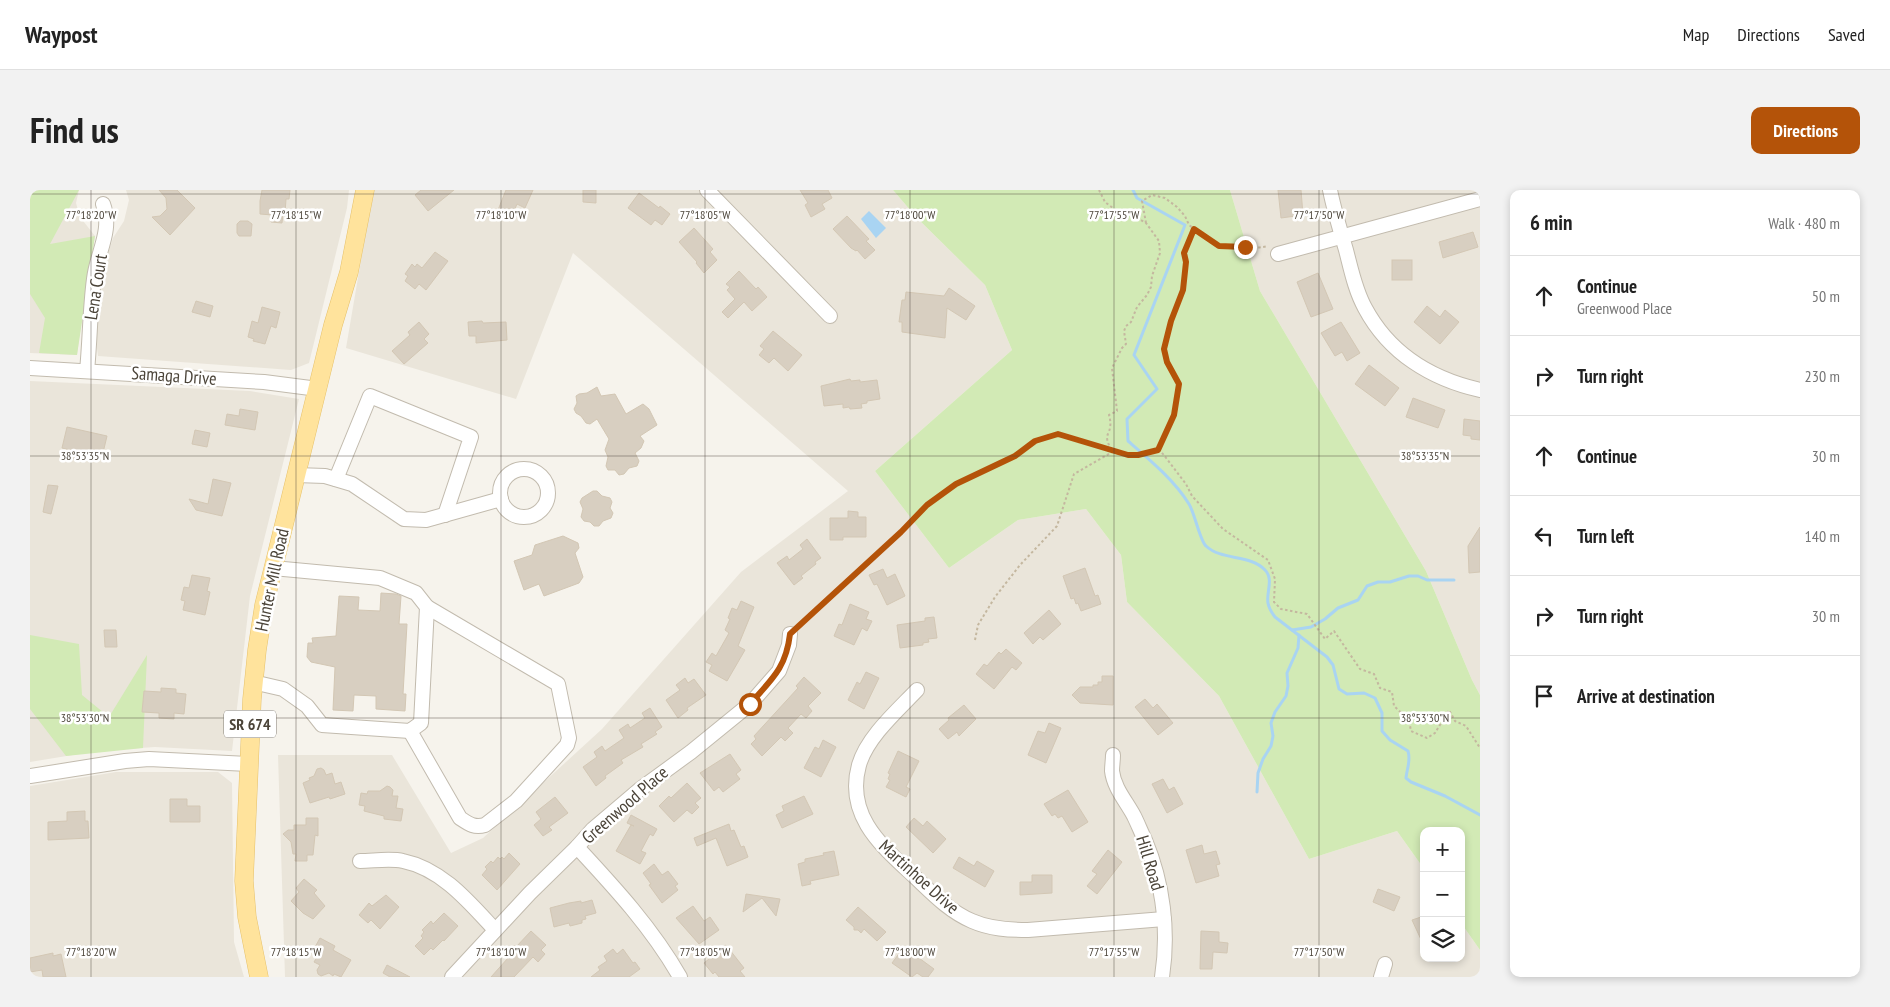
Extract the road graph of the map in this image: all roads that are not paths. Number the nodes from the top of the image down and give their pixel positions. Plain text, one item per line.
1 (365, 190) edge
2 (707, 190) edge
3 (1330, 190) edge
4 (1480, 199) edge
5 (103, 204) dead end
6 (1342, 237) junction
7 (1272, 250) road end
8 (830, 316) dead end
9 (30, 368) edge
10 (87, 371) junction
11 (318, 389) junction
12 (1480, 390) edge
13 (296, 475) junction
14 (336, 479) junction
15 (501, 499) dead end
16 (445, 515) junction
17 (273, 568) junction
18 (427, 607) junction
19 (790, 634) road end
20 (253, 682) junction
21 (917, 690) dead end
22 (410, 731) junction
23 (1113, 755) dead end
24 (248, 764) junction
25 (30, 776) edge
26 (577, 847) junction
27 (360, 861) dead end
28 (1164, 919) junction
29 (495, 930) junction
30 (259, 977) edge
31 (452, 977) edge
32 (680, 977) edge
33 (1162, 977) edge

1 - 11 main road, Hunter Mill Road / SR 674
2 - 8 street
3 - 6 street
4 - 6 street
5 - 10 street, Lena Court
6 - 7 street
6 - 12 street
9 - 10 street, Samaga Drive
10 - 11 street, Samaga Drive
11 - 13 main road, Hunter Mill Road / SR 674
13 - 14 street
13 - 17 main road, Hunter Mill Road / SR 674
14 - 16 street
14 - 16 street
15 - 16 street
17 - 18 street
17 - 20 main road, Hunter Mill Road / SR 674
18 - 22 street
18 - 22 street
19 - 26 street, Greenwood Place
20 - 22 street
20 - 24 main road, Hunter Mill Road / SR 674
21 - 28 street, Martinhoe Drive
23 - 28 street, Hill Road
24 - 25 street
24 - 30 main road, Hunter Mill Road / SR 674
26 - 29 street, Greenwood Place
26 - 32 street
27 - 29 street
28 - 33 street, Hill Road
29 - 31 street, Greenwood Place

